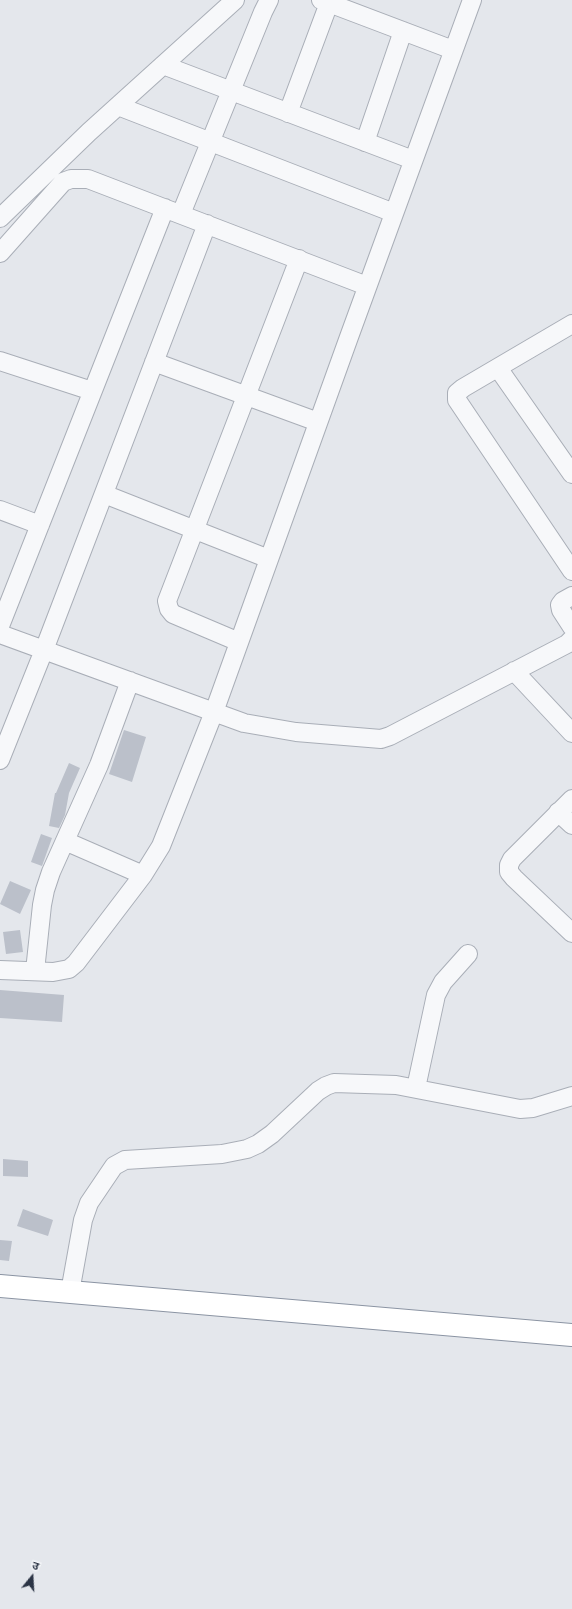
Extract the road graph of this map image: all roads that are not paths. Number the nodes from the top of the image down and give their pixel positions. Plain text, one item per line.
1 (235, 0) edge
2 (269, 0) edge
3 (472, 0) edge
4 (325, 2) edge
5 (403, 31) junction
6 (454, 50) junction
7 (163, 65) junction
8 (231, 91) junction
9 (118, 106) junction
10 (288, 113) junction
11 (365, 142) junction
12 (210, 143) junction
13 (413, 160) junction
14 (173, 211) junction
15 (394, 213) junction
16 (0, 218) edge
17 (207, 224) junction
18 (0, 253) edge
19 (299, 259) junction
20 (367, 286) junction
21 (572, 324) edge
22 (0, 361) edge
23 (154, 362) junction
24 (498, 368) junction
25 (92, 391) junction
26 (247, 396) junction
27 (318, 422) junction
28 (572, 474) edge
29 (104, 494) junction
30 (0, 510) edge
31 (40, 525) junction
32 (195, 530) junction
33 (269, 559) junction
34 (572, 571) edge
35 (572, 596) edge
36 (0, 626) edge
37 (572, 627) edge
38 (0, 634) edge
39 (239, 642) junction
40 (570, 645) edge
41 (44, 650) junction
42 (514, 671) junction
43 (130, 681) junction
44 (214, 712) junction
45 (572, 733) edge
46 (0, 760) edge
47 (572, 798) edge
48 (558, 812) junction
49 (572, 825) edge
50 (65, 841) junction
51 (143, 875) junction
52 (572, 933) edge
53 (468, 954) dead end
54 (0, 970) edge
55 (36, 971) junction
56 (416, 1088) junction
57 (572, 1096) edge
58 (0, 1286) edge
59 (70, 1292) junction
60 (572, 1335) edge

1 - 7 street
2 - 8 street
3 - 6 street
4 - 5 street
4 - 10 street
5 - 6 street
5 - 11 street
6 - 13 street
7 - 8 street
7 - 9 street
8 - 10 street
8 - 12 street
9 - 12 street
9 - 16 street
10 - 11 street
11 - 13 street
12 - 14 street
12 - 15 street
13 - 15 street
14 - 17 street
14 - 18 street
14 - 25 street
15 - 20 street
17 - 19 street
17 - 23 street
19 - 20 street
19 - 26 street
20 - 27 street
21 - 24 street
22 - 25 street
23 - 26 street
23 - 29 street
24 - 28 street
24 - 34 street
25 - 31 street
26 - 27 street
26 - 32 street
27 - 33 street
29 - 32 street
29 - 41 street
30 - 31 street
31 - 36 street
32 - 33 street
32 - 39 street
33 - 39 street
35 - 37 street
38 - 41 street
39 - 44 street
40 - 42 street
41 - 43 street
41 - 46 street
42 - 44 street
42 - 45 street
43 - 44 street
43 - 50 street
44 - 51 street
47 - 48 street
48 - 49 street
48 - 52 street
50 - 51 street
50 - 55 street
51 - 55 street
53 - 56 street
54 - 55 street
56 - 57 street
56 - 59 street
58 - 59 highway
59 - 60 highway

